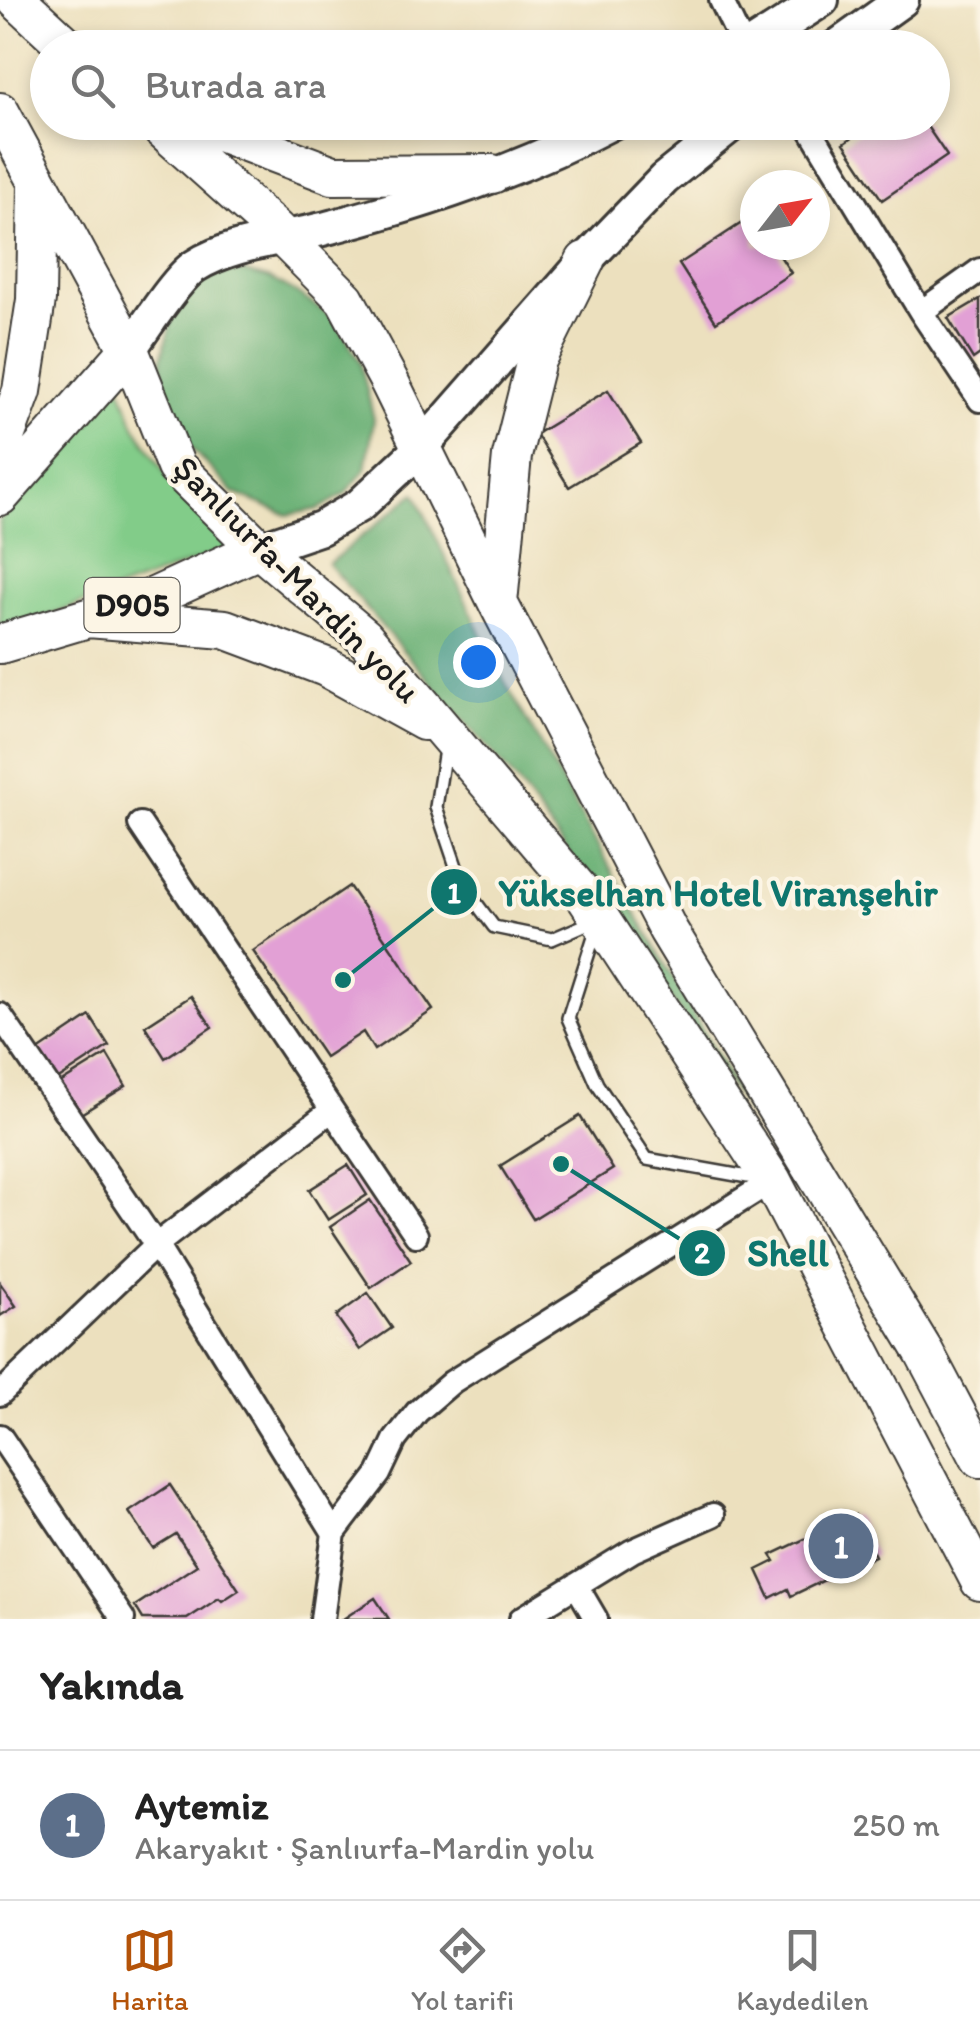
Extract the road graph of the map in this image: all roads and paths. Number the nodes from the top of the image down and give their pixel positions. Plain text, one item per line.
1 (16, 0) edge
2 (720, 0) edge
3 (822, 0) edge
4 (902, 0) edge
5 (49, 30) edge
6 (736, 30) edge
7 (774, 30) edge
8 (860, 30) edge
9 (0, 112) edge
10 (174, 140) edge
11 (241, 140) edge
12 (579, 140) edge
13 (713, 140) edge
14 (817, 140) edge
15 (492, 174) junction
16 (38, 181) junction
17 (286, 239) junction
18 (586, 261) junction
19 (980, 270) edge
20 (921, 312) junction
21 (129, 350) junction
22 (980, 400) edge
23 (420, 448) junction
24 (0, 450) edge
25 (0, 496) edge
26 (259, 549) junction
27 (498, 603) junction
28 (88, 618) junction
29 (0, 644) edge
30 (447, 734) junction
31 (140, 824) dead end
32 (600, 918) junction
33 (0, 1015) edge
34 (332, 1110) junction
35 (772, 1181) junction
36 (416, 1235) dead end
37 (156, 1245) junction
38 (0, 1394) edge
39 (0, 1436) edge
40 (980, 1458) edge
41 (713, 1515) dead end
42 (334, 1534) junction
43 (980, 1581) edge
44 (576, 1585) junction
45 (123, 1619) edge
46 (322, 1619) edge
47 (521, 1619) edge
48 (596, 1619) edge

1 - 5 highway
2 - 6 street
3 - 7 main road
4 - 8 main road
9 - 16 highway, Şanlıurfa-Mardin yolu
10 - 17 highway
11 - 15 highway
12 - 15 main road
13 - 18 main road
14 - 20 street
15 - 17 main road
16 - 21 highway, Şanlıurfa-Mardin yolu
16 - 24 highway
17 - 21 main road
17 - 23 highway
18 - 23 main road
18 - 27 highway
19 - 20 street
20 - 22 street
21 - 25 highway
21 - 26 highway, Şanlıurfa-Mardin yolu
23 - 26 main road
23 - 27 highway
26 - 28 highway, D905
26 - 30 highway, Şanlıurfa-Mardin yolu
27 - 40 highway
28 - 29 highway, D905
28 - 30 highway
30 - 32 highway, Şanlıurfa-Mardin yolu
30 - 32 lane
31 - 34 street
32 - 35 highway, Şanlıurfa-Mardin yolu
32 - 35 lane
33 - 37 street
34 - 36 street
34 - 37 street
35 - 42 street
35 - 43 highway, Şanlıurfa-Mardin yolu
37 - 38 street
37 - 42 street
39 - 45 street
41 - 44 street
42 - 46 street
44 - 47 street
44 - 48 street

